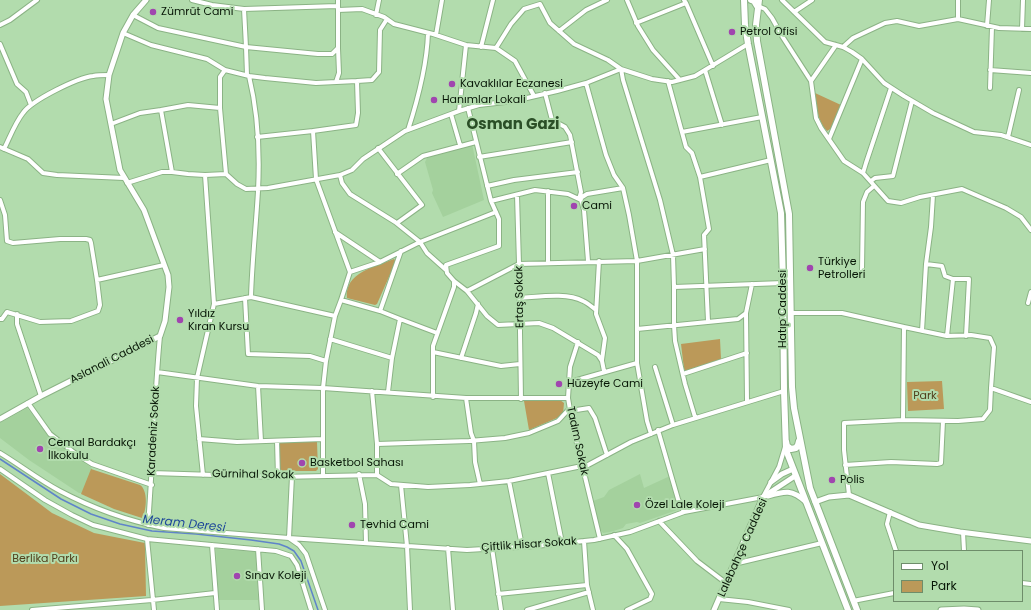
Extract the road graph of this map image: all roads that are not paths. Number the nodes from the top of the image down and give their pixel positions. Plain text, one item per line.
1 (37, 0) edge
2 (146, 0) edge
3 (192, 0) edge
4 (338, 0) edge
5 (379, 0) edge
6 (442, 0) edge
7 (493, 0) edge
8 (607, 0) edge
9 (627, 0) edge
10 (751, 0) edge
11 (782, 0) edge
12 (812, 0) edge
13 (958, 0) edge
14 (989, 0) edge
15 (1023, 0) edge
16 (539, 2) edge
17 (685, 2) edge
18 (744, 3) edge
19 (758, 3) edge
20 (338, 8) junction
21 (244, 9) junction
22 (794, 12) junction
23 (133, 15) junction
24 (376, 15) junction
25 (387, 19) junction
26 (958, 19) junction
27 (636, 23) junction
28 (0, 25) edge
29 (990, 27) junction
30 (1022, 29) junction
31 (1031, 29) edge
32 (559, 32) junction
33 (123, 33) junction
34 (428, 33) junction
35 (436, 35) junction
36 (0, 44) edge
37 (748, 44) junction
38 (466, 45) junction
39 (836, 45) junction
40 (481, 46) junction
41 (246, 47) junction
42 (843, 47) junction
43 (338, 48) junction
44 (496, 48) junction
45 (862, 59) junction
46 (713, 66) junction
47 (621, 69) junction
48 (225, 70) junction
49 (705, 70) junction
50 (990, 70) junction
51 (1031, 73) edge
52 (109, 74) junction
53 (248, 75) junction
54 (680, 80) junction
55 (357, 81) junction
56 (811, 81) junction
57 (336, 82) junction
58 (668, 82) junction
59 (586, 83) junction
60 (891, 88) junction
61 (990, 88) dead end
62 (1019, 90) dead end
63 (545, 93) junction
64 (534, 96) junction
65 (912, 101) junction
66 (31, 105) junction
67 (220, 108) junction
68 (468, 108) junction
69 (161, 110) junction
70 (459, 111) junction
71 (451, 114) junction
72 (762, 117) junction
73 (111, 124) junction
74 (722, 125) junction
75 (408, 130) junction
76 (313, 131) junction
77 (682, 132) junction
78 (257, 137) junction
79 (1008, 137) junction
80 (830, 139) junction
81 (476, 142) junction
82 (572, 142) junction
83 (460, 145) junction
84 (1031, 145) edge
85 (2, 148) edge
86 (378, 148) junction
87 (479, 157) junction
88 (771, 160) junction
89 (172, 172) junction
90 (578, 172) junction
91 (863, 173) junction
92 (226, 174) junction
93 (397, 174) junction
94 (205, 175) junction
95 (340, 175) junction
96 (700, 177) junction
97 (316, 179) junction
98 (126, 181) junction
99 (871, 181) junction
100 (487, 186) junction
101 (874, 186) junction
102 (258, 188) junction
103 (623, 188) junction
104 (548, 191) junction
105 (516, 195) junction
106 (934, 195) junction
107 (579, 199) junction
108 (0, 200) edge
109 (492, 201) junction
110 (496, 212) junction
111 (397, 223) junction
112 (1031, 230) edge
113 (335, 232) junction
114 (420, 242) junction
115 (705, 249) junction
116 (401, 251) junction
117 (673, 255) junction
118 (588, 261) junction
119 (599, 261) junction
120 (637, 261) junction
121 (380, 262) junction
122 (548, 263) junction
123 (519, 264) junction
124 (926, 264) junction
125 (164, 265) junction
126 (447, 270) junction
127 (862, 270) dead end
128 (350, 272) junction
129 (953, 279) junction
130 (97, 280) junction
131 (454, 281) junction
132 (783, 283) junction
133 (752, 284) junction
134 (706, 285) junction
135 (674, 287) junction
136 (467, 291) junction
137 (1031, 292) edge
138 (251, 297) junction
139 (245, 298) junction
140 (520, 298) junction
141 (341, 300) junction
142 (1028, 303) dead end
143 (214, 304) junction
144 (478, 304) junction
145 (596, 310) junction
146 (380, 311) junction
147 (746, 312) junction
148 (791, 313) junction
149 (17, 314) junction
150 (335, 316) junction
151 (0, 319) edge
152 (400, 319) junction
153 (708, 321) junction
154 (520, 324) junction
155 (674, 325) junction
156 (904, 327) junction
157 (637, 329) junction
158 (922, 331) junction
159 (437, 334) junction
160 (160, 336) junction
161 (947, 336) junction
162 (966, 336) junction
163 (330, 339) junction
164 (578, 342) junction
165 (433, 352) junction
166 (747, 353) junction
167 (392, 358) junction
168 (461, 358) junction
169 (326, 361) junction
170 (602, 361) junction
171 (636, 363) junction
172 (520, 364) junction
173 (655, 366) dead end
174 (604, 371) junction
175 (157, 372) junction
176 (683, 374) junction
177 (197, 378) junction
178 (570, 382) junction
179 (258, 386) junction
180 (323, 388) junction
181 (991, 388) junction
182 (372, 391) junction
183 (784, 391) junction
184 (388, 392) junction
185 (41, 396) junction
186 (433, 397) junction
187 (466, 398) junction
188 (568, 398) junction
189 (521, 399) junction
190 (747, 401) junction
191 (1031, 402) edge
192 (28, 403) junction
193 (570, 410) junction
194 (695, 417) junction
195 (0, 419) edge
196 (903, 420) junction
197 (943, 420) junction
198 (673, 425) junction
199 (658, 430) junction
200 (651, 434) junction
201 (199, 439) junction
202 (323, 439) junction
203 (799, 439) junction
204 (261, 441) junction
205 (277, 441) junction
206 (474, 441) junction
207 (785, 442) junction
208 (377, 444) junction
209 (0, 453) edge
210 (607, 455) junction
211 (804, 462) junction
212 (845, 465) junction
213 (582, 466) junction
214 (0, 469) edge
215 (793, 469) junction
216 (152, 473) junction
217 (548, 473) junction
218 (359, 474) junction
219 (203, 475) junction
220 (323, 475) junction
221 (378, 475) junction
222 (278, 476) junction
223 (292, 476) junction
224 (796, 476) junction
225 (508, 481) junction
226 (771, 482) junction
227 (480, 484) junction
228 (152, 485) junction
229 (401, 485) junction
230 (849, 495) junction
231 (763, 497) junction
232 (815, 502) junction
233 (806, 503) junction
234 (684, 512) junction
235 (890, 512) junction
236 (659, 521) junction
237 (148, 525) junction
238 (963, 532) junction
239 (614, 535) junction
240 (289, 538) junction
241 (600, 538) junction
242 (147, 539) junction
243 (584, 541) junction
244 (1031, 541) edge
245 (562, 543) junction
246 (822, 543) junction
247 (366, 544) junction
248 (212, 545) junction
249 (407, 546) junction
250 (522, 546) junction
251 (448, 548) junction
252 (492, 548) junction
253 (258, 549) junction
254 (896, 550) edge
255 (963, 550) edge
256 (734, 564) junction
257 (726, 583) junction
258 (588, 585) junction
259 (589, 592) junction
260 (215, 593) junction
261 (893, 593) edge
262 (498, 594) junction
263 (719, 599) junction
264 (152, 600) junction
265 (853, 601) junction
266 (32, 610) edge
267 (154, 610) edge
268 (217, 610) edge
269 (262, 610) edge
270 (311, 610) edge
271 (325, 610) edge
272 (410, 610) edge
273 (453, 610) edge
274 (501, 610) edge
275 (527, 610) edge
276 (593, 610) edge
277 (627, 610) edge
278 (714, 610) edge
279 (788, 610) edge
280 (848, 610) edge
281 (857, 610) edge
282 (941, 610) edge
283 (978, 610) edge

1 - 28 street
2 - 23 street, Aslanali Caddesi
3 - 21 street
4 - 20 street
5 - 24 street
6 - 35 street
7 - 40 street
8 - 32 street
9 - 27 street
10 - 18 main road
10 - 19 main road
11 - 22 street
12 - 22 street
13 - 26 street
14 - 29 street
15 - 30 street
16 - 32 street
16 - 44 street
17 - 27 street
17 - 46 street
18 - 37 main road, Hatıp Caddesi
19 - 56 street
19 - 148 main road, Hatıp Caddesi
20 - 21 street
20 - 24 street
20 - 43 street
21 - 41 street
22 - 39 street
23 - 33 street, Aslanali Caddesi
23 - 41 street
24 - 25 street
25 - 34 street
25 - 55 street
26 - 29 street
26 - 42 street
27 - 54 street
29 - 30 street
29 - 50 street
30 - 31 street
32 - 47 street
33 - 48 street
33 - 52 street, Aslanali Caddesi
34 - 35 street
34 - 75 street
35 - 38 street
36 - 66 street
37 - 46 street
37 - 72 main road, Hatıp Caddesi
38 - 40 street
38 - 70 street
39 - 42 street
39 - 56 street
40 - 44 street
41 - 43 street
41 - 53 street
42 - 45 street
43 - 57 street
44 - 64 street
45 - 60 street
45 - 80 street
46 - 49 street
47 - 58 street
47 - 59 street
47 - 117 street
48 - 53 street
48 - 67 street
49 - 54 street
49 - 74 street
50 - 51 street
50 - 61 street
52 - 66 street
52 - 73 street, Aslanali Caddesi
53 - 57 street
53 - 78 street
54 - 58 street
55 - 57 street
55 - 76 street
56 - 80 street
58 - 77 street
59 - 63 street
59 - 103 street
60 - 65 street
60 - 91 street
62 - 79 street
63 - 64 street
63 - 82 street
64 - 68 street
65 - 79 street
65 - 99 street
66 - 85 street
67 - 69 street
67 - 92 street
68 - 70 street
68 - 81 street
69 - 73 street
69 - 89 street
70 - 71 street
71 - 75 street
71 - 83 street
72 - 74 street
72 - 88 main road, Hatıp Caddesi
73 - 98 street, Aslanali Caddesi
74 - 77 street
75 - 86 street
76 - 78 street
76 - 97 street
77 - 96 street
78 - 102 street
79 - 84 street
80 - 91 street
81 - 83 street
81 - 87 street
82 - 87 street
82 - 90 street
83 - 93 street
85 - 98 street
86 - 93 street
86 - 95 street
87 - 100 street
88 - 96 street
88 - 132 main road, Hatıp Caddesi
89 - 94 street
89 - 98 street
90 - 100 street
90 - 107 street
91 - 99 street
92 - 94 street
92 - 102 street
93 - 111 street
94 - 143 street
95 - 97 street
95 - 111 street
96 - 115 street
97 - 102 street
97 - 113 street
98 - 125 street, Aslanali Caddesi
99 - 101 street
100 - 109 street
101 - 106 street
101 - 127 street
102 - 138 street
103 - 107 street
103 - 120 street
104 - 105 street
104 - 107 street
104 - 122 street
105 - 109 street
105 - 123 street, Ertaş Sokak
106 - 112 street
106 - 124 street
107 - 118 street
108 - 130 street
109 - 110 street
110 - 114 street
110 - 126 street
111 - 114 street
113 - 121 street
113 - 128 street
114 - 116 street
114 - 126 street
115 - 117 street
115 - 134 street
116 - 121 street
116 - 146 street
117 - 120 street
117 - 135 street
118 - 119 street
118 - 122 street
119 - 120 street
119 - 145 street
120 - 157 street
121 - 128 street
122 - 123 street
123 - 136 street
123 - 140 street, Ertaş Sokak
124 - 129 street
124 - 158 street
125 - 130 street
125 - 160 street, Aslanali Caddesi
126 - 131 street
128 - 141 street
129 - 161 street
129 - 162 street
130 - 149 street
131 - 136 street
131 - 159 street
132 - 133 street
132 - 183 main road, Hatıp Caddesi
133 - 134 street
133 - 147 street
134 - 135 street
134 - 153 street
135 - 155 street
136 - 144 street
137 - 142 street
138 - 139 street
138 - 150 street
139 - 143 street
139 - 169 street
140 - 145 street
140 - 154 street, Ertaş Sokak
141 - 146 street
141 - 150 street
143 - 177 street
144 - 154 street
144 - 168 street
145 - 170 street
146 - 152 street
147 - 153 street
147 - 166 street
148 - 156 street
148 - 203 main road, Hatıp Caddesi
149 - 151 street
149 - 185 street
150 - 163 street
152 - 159 street
152 - 167 street
153 - 155 street
154 - 164 street
154 - 172 street, Ertaş Sokak
155 - 157 street
155 - 176 street
156 - 158 street
156 - 196 street
157 - 171 street
158 - 161 street
159 - 165 street
160 - 175 street, Karadeniz Sokak
160 - 185 street, Aslanali Caddesi
161 - 162 street
162 - 181 street
163 - 167 street
163 - 169 street
164 - 170 street
164 - 178 street, Tadım Sokak
165 - 168 street
165 - 186 street
166 - 176 street
166 - 190 street
167 - 184 street
168 - 172 street
169 - 180 street
170 - 174 street
171 - 174 street
171 - 200 street
172 - 189 street, Ertaş Sokak
173 - 198 street
174 - 178 street
175 - 177 street
175 - 216 street, Karadeniz Sokak
176 - 194 street
177 - 179 street
177 - 201 street
178 - 188 street, Tadım Sokak
179 - 180 street
179 - 204 street
180 - 182 street
180 - 202 street
181 - 191 street
181 - 197 street
182 - 184 street
182 - 208 street
183 - 190 street
183 - 207 main road, Hatıp Caddesi
184 - 186 street
185 - 192 street, Aslanali Caddesi
186 - 187 street
187 - 189 street
187 - 206 street
188 - 189 street
188 - 193 street, Tadım Sokak
190 - 194 street
192 - 195 street, Aslanali Caddesi
192 - 228 street
193 - 206 street
193 - 210 street
193 - 213 street, Tadım Sokak
194 - 198 street
196 - 197 street
196 - 212 street
197 - 212 street
198 - 199 street
199 - 200 street
199 - 234 street
200 - 210 street
201 - 204 street
201 - 219 street
202 - 205 street
202 - 220 street
203 - 207 main road
203 - 211 main road, Hatıp Caddesi
204 - 205 street
205 - 222 street
206 - 208 street
206 - 227 street
207 - 215 main road, Hatıp Caddesi
207 - 226 street
208 - 221 street
209 - 237 street, Çiftlik Hisar Sokak
210 - 213 street
211 - 224 main road
211 - 232 main road, Hatıp Caddesi
212 - 230 street
213 - 217 street
213 - 241 street, Tadım Sokak
214 - 242 street
215 - 224 main road, Hatıp Caddesi
215 - 226 street
216 - 219 street, Gürnihal Sokak
216 - 228 street, Karadeniz Sokak
217 - 225 street
217 - 245 street
218 - 220 street, Gürnihal Sokak
218 - 221 street, Gürnihal Sokak
218 - 247 street
219 - 222 street, Gürnihal Sokak
220 - 223 street, Gürnihal Sokak
221 - 229 street
222 - 223 street, Gürnihal Sokak
223 - 240 street
224 - 231 street, Lalebahçe Caddesi
224 - 233 main road, Hatıp Caddesi
225 - 227 street
225 - 250 street
226 - 231 street
227 - 229 street
228 - 237 street, Karadeniz Sokak
229 - 249 street
230 - 232 street
230 - 235 street
231 - 233 street
231 - 234 street, Çiftlik Hisar Sokak
231 - 256 street, Lalebahçe Caddesi
232 - 265 main road, Hatıp Caddesi
233 - 246 main road, Hatıp Caddesi
234 - 236 street, Çiftlik Hisar Sokak
235 - 238 street
235 - 254 street
236 - 239 street, Çiftlik Hisar Sokak
236 - 257 street
237 - 240 street, Çiftlik Hisar Sokak
238 - 244 street
238 - 255 street
239 - 241 street, Çiftlik Hisar Sokak
239 - 277 street
240 - 247 street, Çiftlik Hisar Sokak
240 - 271 street
241 - 243 street, Çiftlik Hisar Sokak
242 - 248 street
242 - 264 street
243 - 245 street, Çiftlik Hisar Sokak
243 - 258 street
245 - 250 street, Çiftlik Hisar Sokak
246 - 256 street
246 - 280 main road, Hatıp Caddesi
247 - 249 street, Çiftlik Hisar Sokak
248 - 253 street
248 - 260 street
249 - 251 street, Çiftlik Hisar Sokak
249 - 272 street
250 - 252 street, Çiftlik Hisar Sokak
251 - 252 street, Çiftlik Hisar Sokak
251 - 273 street
252 - 262 street
253 - 269 street
253 - 270 street
256 - 257 street, Lalebahçe Caddesi
257 - 263 street, Lalebahçe Caddesi
258 - 259 street
258 - 262 street
259 - 275 street
259 - 276 street
260 - 264 street
260 - 268 street
261 - 265 street
262 - 274 street
263 - 278 street, Lalebahçe Caddesi
263 - 279 street
264 - 266 street
264 - 267 street
265 - 281 main road, Hatıp Caddesi
282 - 283 street

